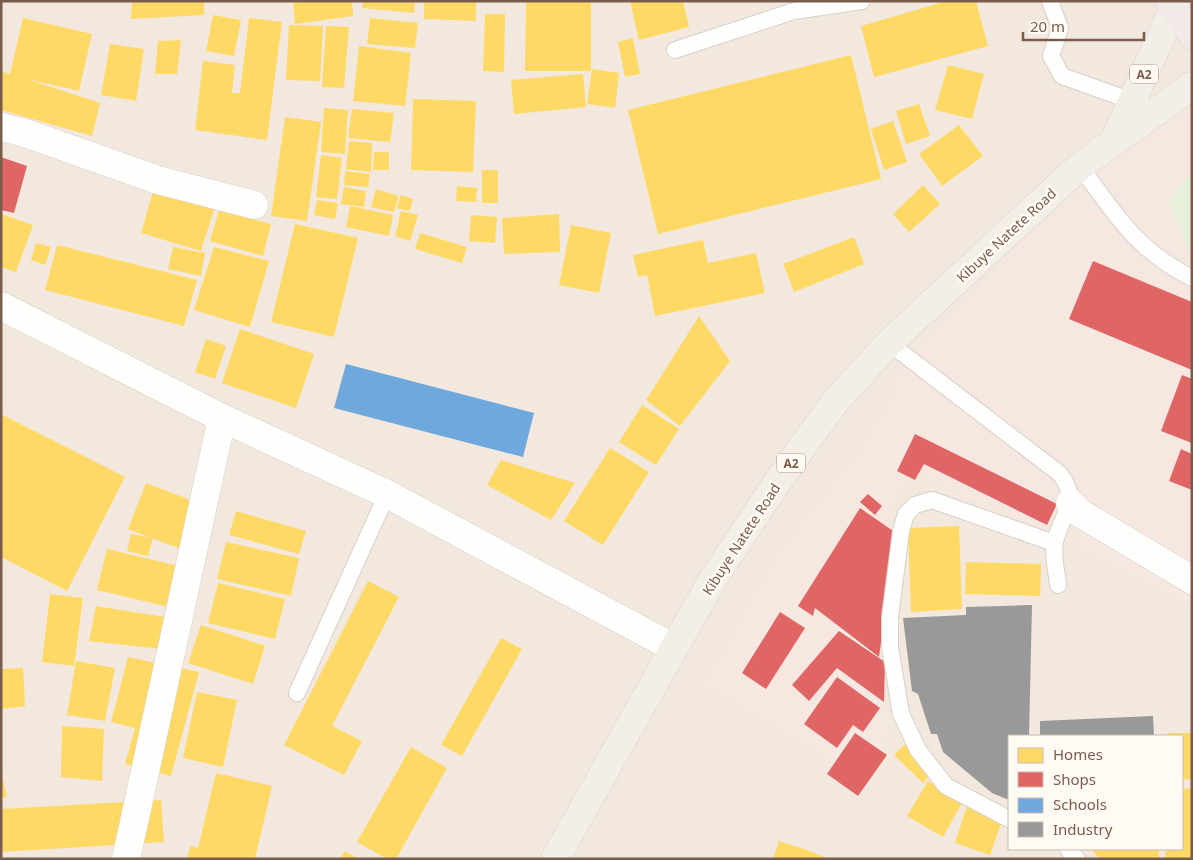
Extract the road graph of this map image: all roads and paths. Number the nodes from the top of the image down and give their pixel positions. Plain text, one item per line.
1 (862, 1) edge
2 (1050, 1) edge
3 (1171, 5) edge
4 (1192, 35) edge
5 (675, 50) dead end
6 (1192, 86) edge
7 (1132, 102) junction
8 (1, 127) edge
9 (1115, 139) junction
10 (1080, 166) junction
11 (254, 205) dead end
12 (1192, 278) edge
13 (1, 306) edge
14 (889, 343) junction
15 (222, 418) junction
16 (387, 494) junction
17 (1070, 503) junction
18 (1054, 543) junction
19 (1192, 580) edge
20 (1058, 585) dead end
21 (674, 648) junction
22 (297, 694) dead end
23 (1008, 818) edge
24 (126, 859) edge
25 (555, 859) edge

1 - 5 lane
2 - 7 lane
3 - 4 highway
3 - 7 main road, A2
6 - 9 main road, A2
7 - 9 main road, A2
8 - 11 street
9 - 10 main road, Kibuye Natete Road / A2
10 - 12 lane
10 - 14 main road, Kibuye Natete Road / A2
13 - 15 street
14 - 17 lane
14 - 21 main road, Kibuye Natete Road / A2
15 - 16 street
15 - 24 street
16 - 21 street
16 - 22 lane
17 - 18 lane
17 - 19 street
18 - 20 lane
18 - 23 lane
21 - 25 main road, Kibuye Natete Road / A2

